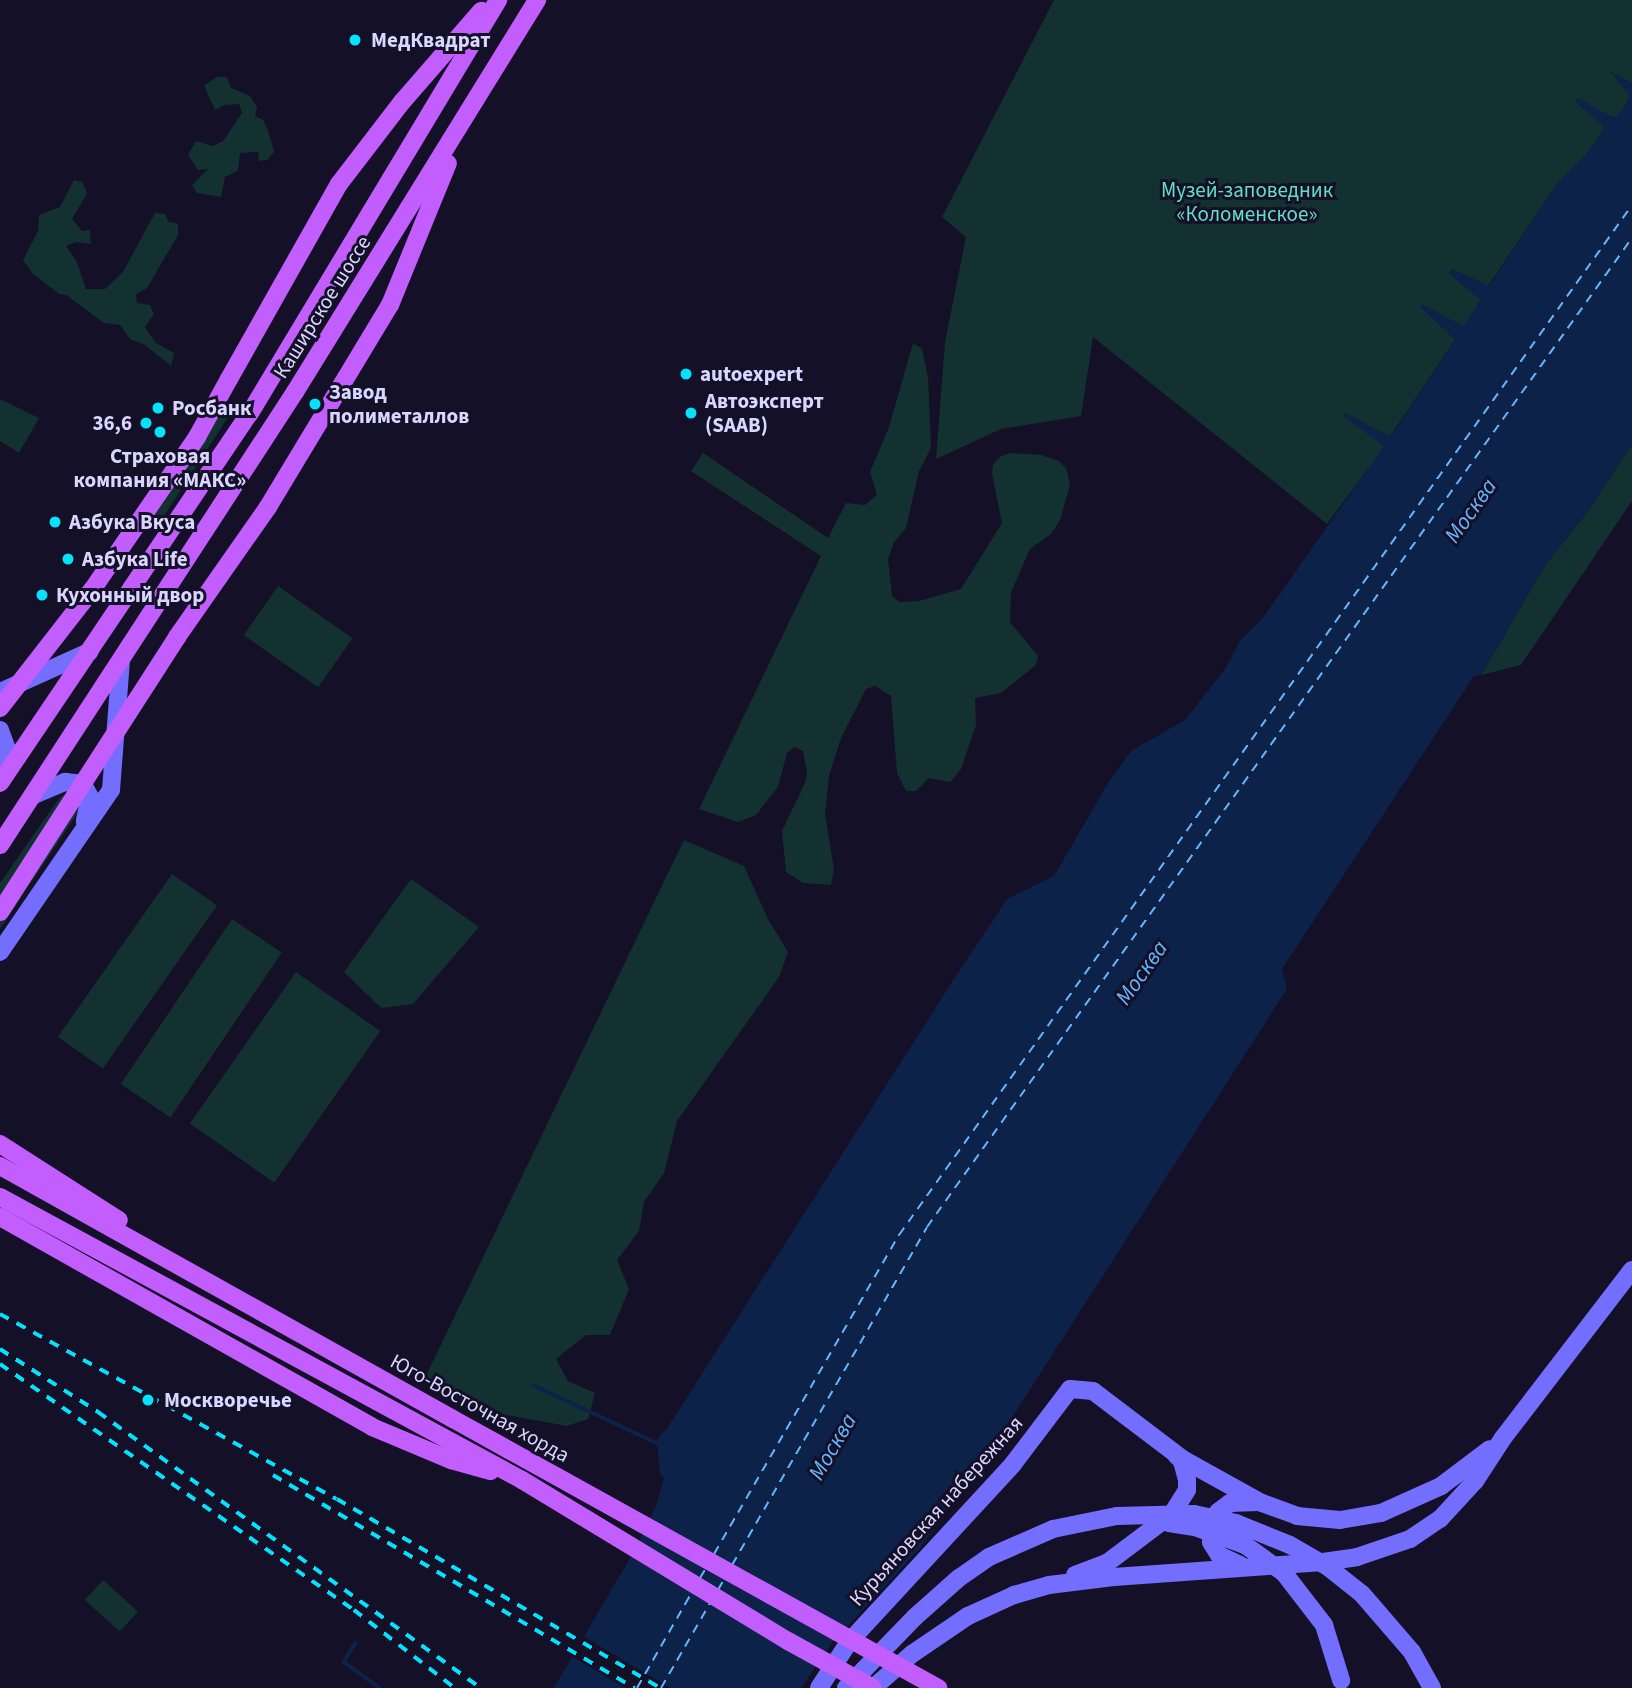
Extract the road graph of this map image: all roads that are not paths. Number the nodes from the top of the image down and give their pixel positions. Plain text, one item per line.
1 (490, 0) edge
2 (498, 0) edge
3 (537, 0) edge
4 (465, 121) junction
5 (89, 652) junction
6 (121, 660) junction
7 (0, 692) edge
8 (0, 708) edge
9 (0, 730) edge
10 (1, 781) edge
11 (34, 794) junction
12 (82, 831) junction
13 (0, 845) edge
14 (0, 912) edge
15 (0, 951) edge
16 (0, 1144) edge
17 (0, 1167) edge
18 (0, 1197) edge
19 (0, 1217) edge
20 (1632, 1270) edge
21 (263, 1314) junction
22 (1503, 1438) junction
23 (1174, 1453) junction
24 (522, 1480) junction
25 (1262, 1503) junction
26 (1117, 1516) junction
27 (1257, 1566) junction
28 (1049, 1585) junction
29 (788, 1641) junction
30 (1341, 1684) edge
31 (819, 1688) edge
32 (846, 1688) edge
33 (859, 1688) edge
34 (873, 1688) edge
35 (938, 1688) edge
36 (1432, 1688) edge

1 - 8 main road, bridge
2 - 5 main road, Каширское шоссе
3 - 4 main road, Каширское шоссе
4 - 6 main road, Каширское шоссе
4 - 14 main road, bridge
5 - 7 street
5 - 10 main road, Каширское шоссе
6 - 11 main road, Каширское шоссе
6 - 12 street
9 - 10 street
11 - 12 street
11 - 13 main road, Каширское шоссе
12 - 15 street
16 - 21 main road
17 - 21 main road, Юго-Восточная хорда
18 - 24 main road, Юго-Восточная хорда
19 - 24 main road
20 - 22 street, Курьяновская набережная
21 - 35 main road, Юго-Восточная хорда, bridge
22 - 25 street, Курьяновская набережная
22 - 27 street, Курьяновская набережная
23 - 25 street, Курьяновская набережная
23 - 28 street
23 - 31 street, Курьяновская набережная
24 - 29 main road, Юго-Восточная хорда
25 - 27 street
26 - 30 street, bridge
26 - 32 street
26 - 36 street, bridge
27 - 28 street, Курьяновская набережная
28 - 34 street, Курьяновская набережная
29 - 33 street, bridge
29 - 34 main road, Юго-Восточная хорда, bridge

